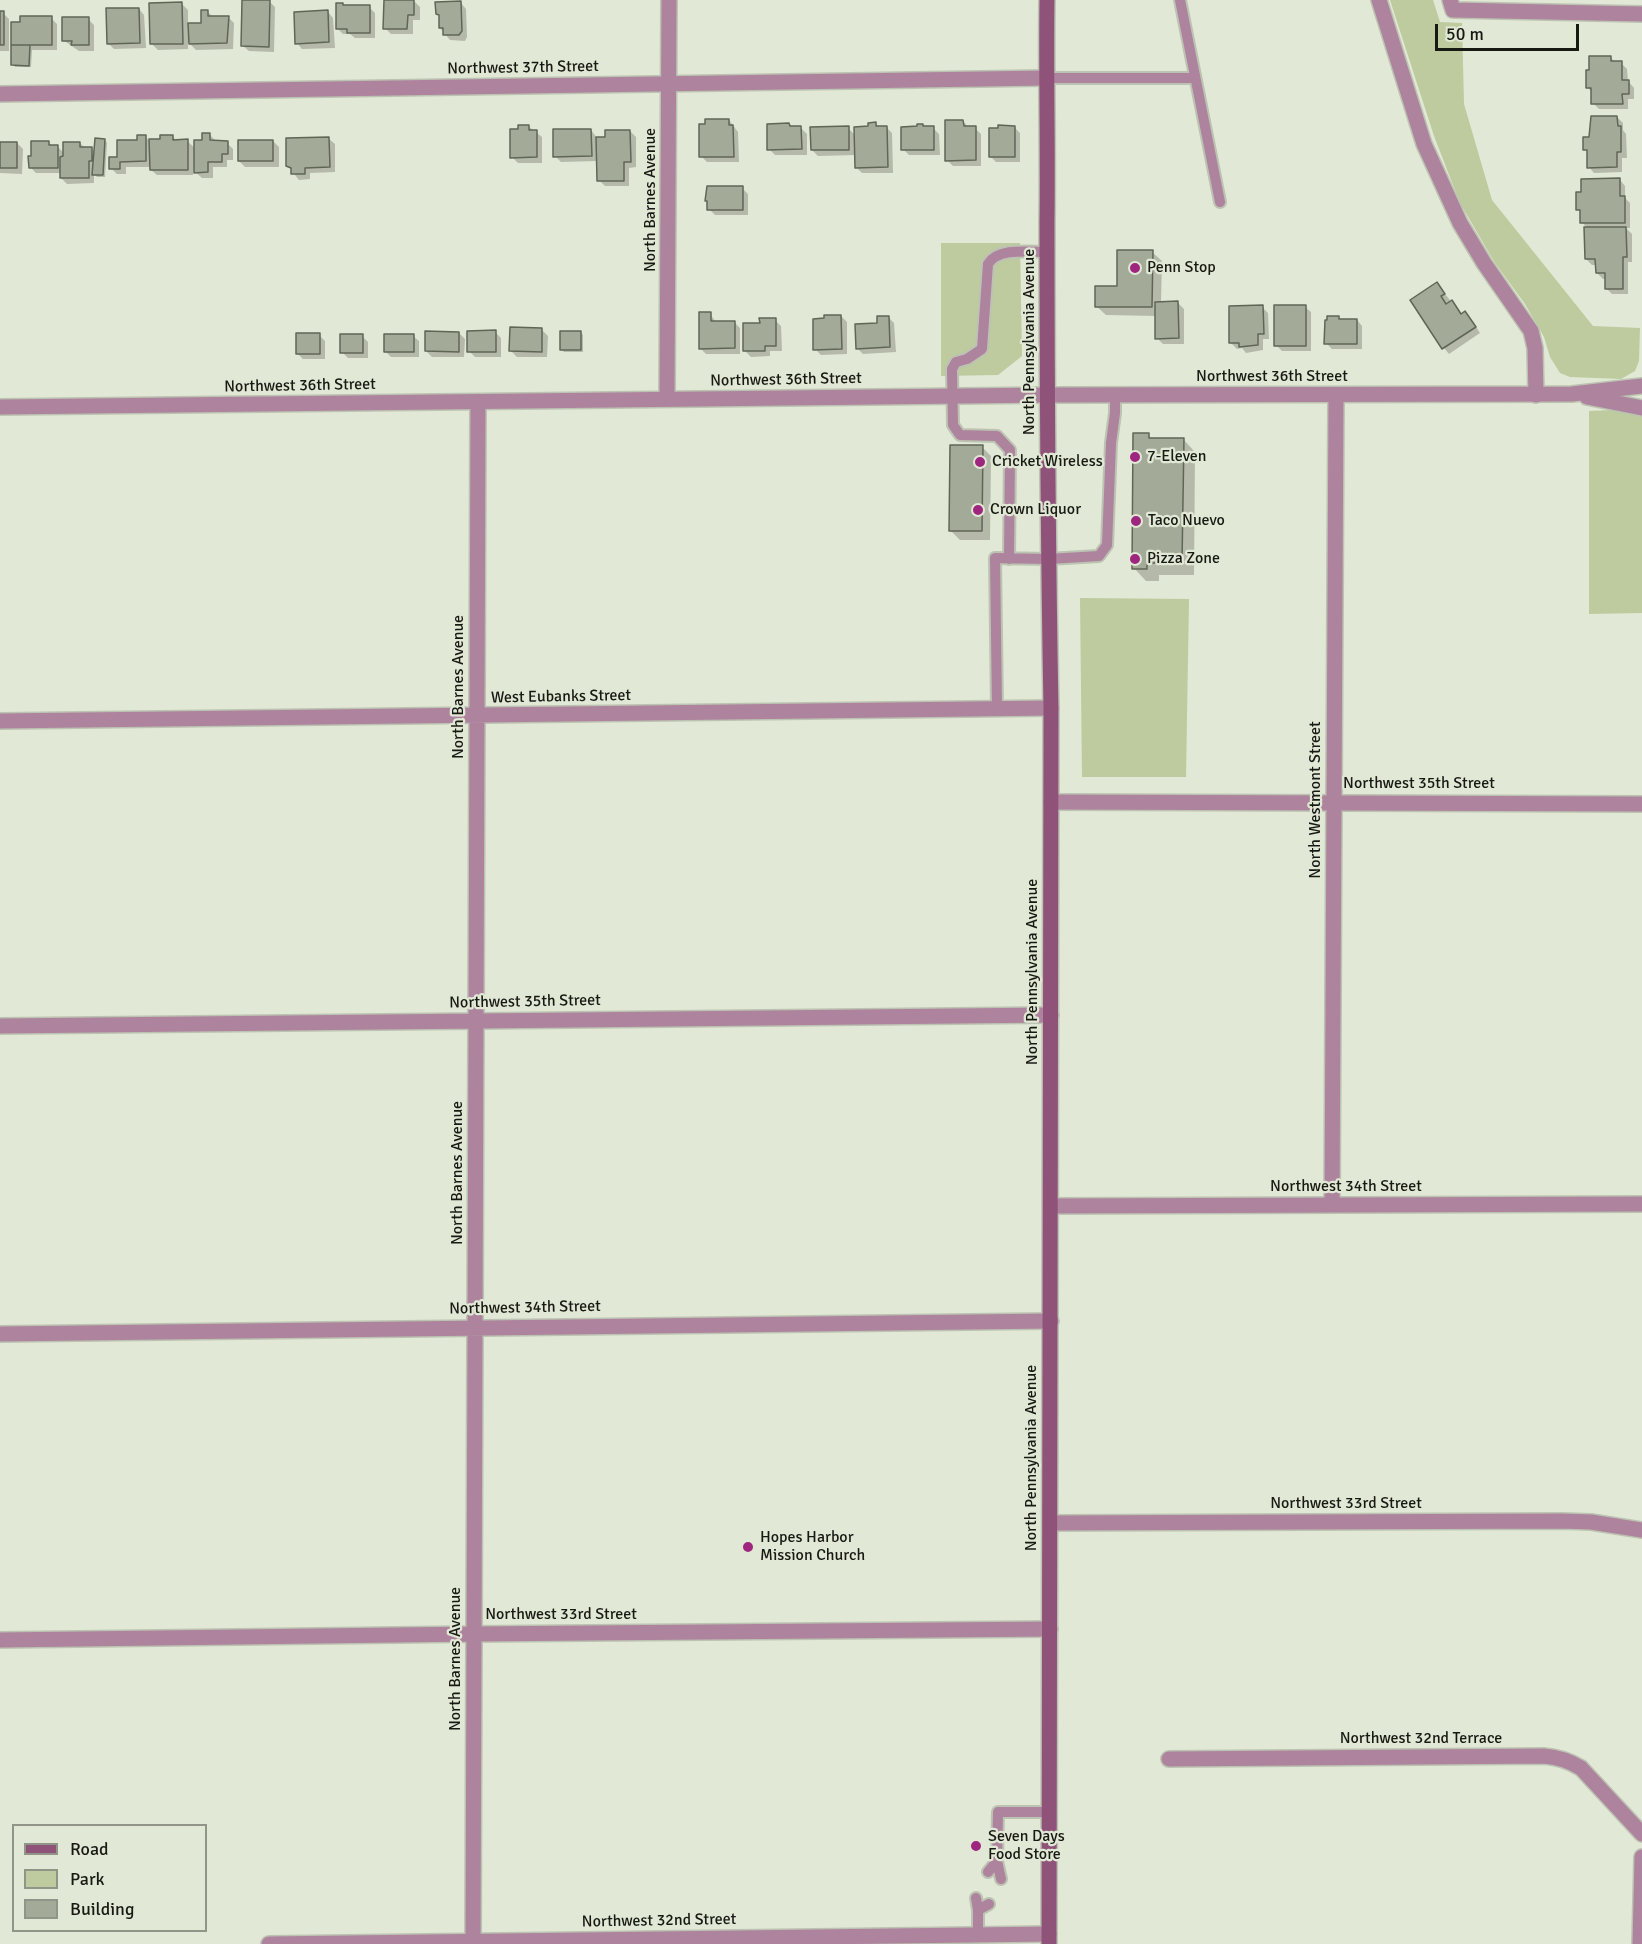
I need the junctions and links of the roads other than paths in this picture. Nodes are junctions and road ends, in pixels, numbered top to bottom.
1 (669, 0) edge
2 (1047, 0) edge
3 (1180, 0) edge
4 (1379, 0) edge
5 (1450, 0) edge
6 (1642, 14) edge
7 (1046, 78) junction
8 (1194, 78) junction
9 (670, 84) junction
10 (0, 94) edge
11 (1220, 202) dead end
12 (1047, 252) junction
13 (1642, 386) edge
14 (1572, 394) junction
15 (1048, 395) junction
16 (1336, 395) junction
17 (1536, 395) junction
18 (952, 396) junction
19 (1115, 396) junction
20 (667, 399) junction
21 (478, 402) junction
22 (0, 407) edge
23 (1642, 408) edge
24 (1009, 559) junction
25 (1048, 559) junction
26 (1051, 708) junction
27 (997, 709) junction
28 (477, 717) junction
29 (0, 721) edge
30 (1051, 802) junction
31 (1334, 802) junction
32 (1642, 804) edge
33 (1051, 1015) junction
34 (476, 1020) junction
35 (0, 1026) edge
36 (1642, 1204) edge
37 (1332, 1205) junction
38 (1051, 1206) junction
39 (1051, 1321) junction
40 (476, 1326) junction
41 (0, 1334) edge
42 (1050, 1523) junction
43 (1642, 1530) edge
44 (1050, 1629) junction
45 (474, 1634) junction
46 (0, 1640) edge
47 (1169, 1758) dead end
48 (1050, 1812) junction
49 (1642, 1834) edge
50 (1642, 1857) edge
51 (997, 1861) junction
52 (988, 1872) dead end
53 (1001, 1879) dead end
54 (976, 1898) dead end
55 (989, 1904) dead end
56 (978, 1910) junction
57 (978, 1935) junction
58 (1049, 1939) edge
59 (1641, 1942) edge
60 (473, 1943) edge
61 (269, 1944) edge

1 - 9 street, North Barnes Avenue
2 - 7 main road, North Pennsylvania Avenue
3 - 8 lane
4 - 17 street
5 - 6 street
7 - 8 lane
7 - 9 street, Northwest 37th Street
7 - 12 main road, North Pennsylvania Avenue
8 - 11 lane
9 - 10 street, Northwest 37th Street
9 - 20 street, North Barnes Avenue
12 - 15 main road, North Pennsylvania Avenue
12 - 18 lane
13 - 14 street, Northwest 36th Street
14 - 17 street, Northwest 36th Street
14 - 23 street, Northwest 36th Street
15 - 18 street, Northwest 36th Street
15 - 19 street, Northwest 36th Street
15 - 25 main road, North Pennsylvania Avenue
16 - 17 street, Northwest 36th Street
16 - 19 street, Northwest 36th Street
16 - 31 street, North Westmont Street
18 - 20 street, Northwest 36th Street
18 - 24 lane
19 - 25 lane
20 - 21 street, Northwest 36th Street
21 - 22 street, Northwest 36th Street
21 - 28 street, North Barnes Avenue
24 - 25 lane
24 - 27 lane
25 - 26 main road, North Pennsylvania Avenue
26 - 27 street, West Eubanks Street
26 - 30 main road, North Pennsylvania Avenue
27 - 28 street, West Eubanks Street
28 - 29 street, West Eubanks Street
28 - 34 street, North Barnes Avenue
30 - 31 street, Northwest 35th Street
30 - 33 main road, North Pennsylvania Avenue
31 - 32 street, Northwest 35th Street
31 - 37 street, North Westmont Street
33 - 34 street, Northwest 35th Street
33 - 38 main road, North Pennsylvania Avenue
34 - 35 street, Northwest 35th Street
34 - 40 street, North Barnes Avenue
36 - 37 street, Northwest 34th Street
37 - 38 street, Northwest 34th Street
38 - 39 main road, North Pennsylvania Avenue
39 - 40 street, Northwest 34th Street
39 - 42 main road, North Pennsylvania Avenue
40 - 41 street, Northwest 34th Street
40 - 45 street, North Barnes Avenue
42 - 43 street, Northwest 33rd Street
42 - 44 main road, North Pennsylvania Avenue
44 - 45 street, Northwest 33rd Street
44 - 48 main road, North Pennsylvania Avenue
45 - 46 street, Northwest 33rd Street
45 - 60 street, North Barnes Avenue
47 - 49 street, Northwest 32nd Terrace
48 - 51 lane
48 - 58 main road, North Pennsylvania Avenue
50 - 59 street
51 - 52 lane
51 - 53 lane
54 - 56 lane
55 - 56 lane
56 - 57 lane
57 - 58 street, Northwest 32nd Street
57 - 60 street, Northwest 32nd Street
60 - 61 street, Northwest 32nd Street

